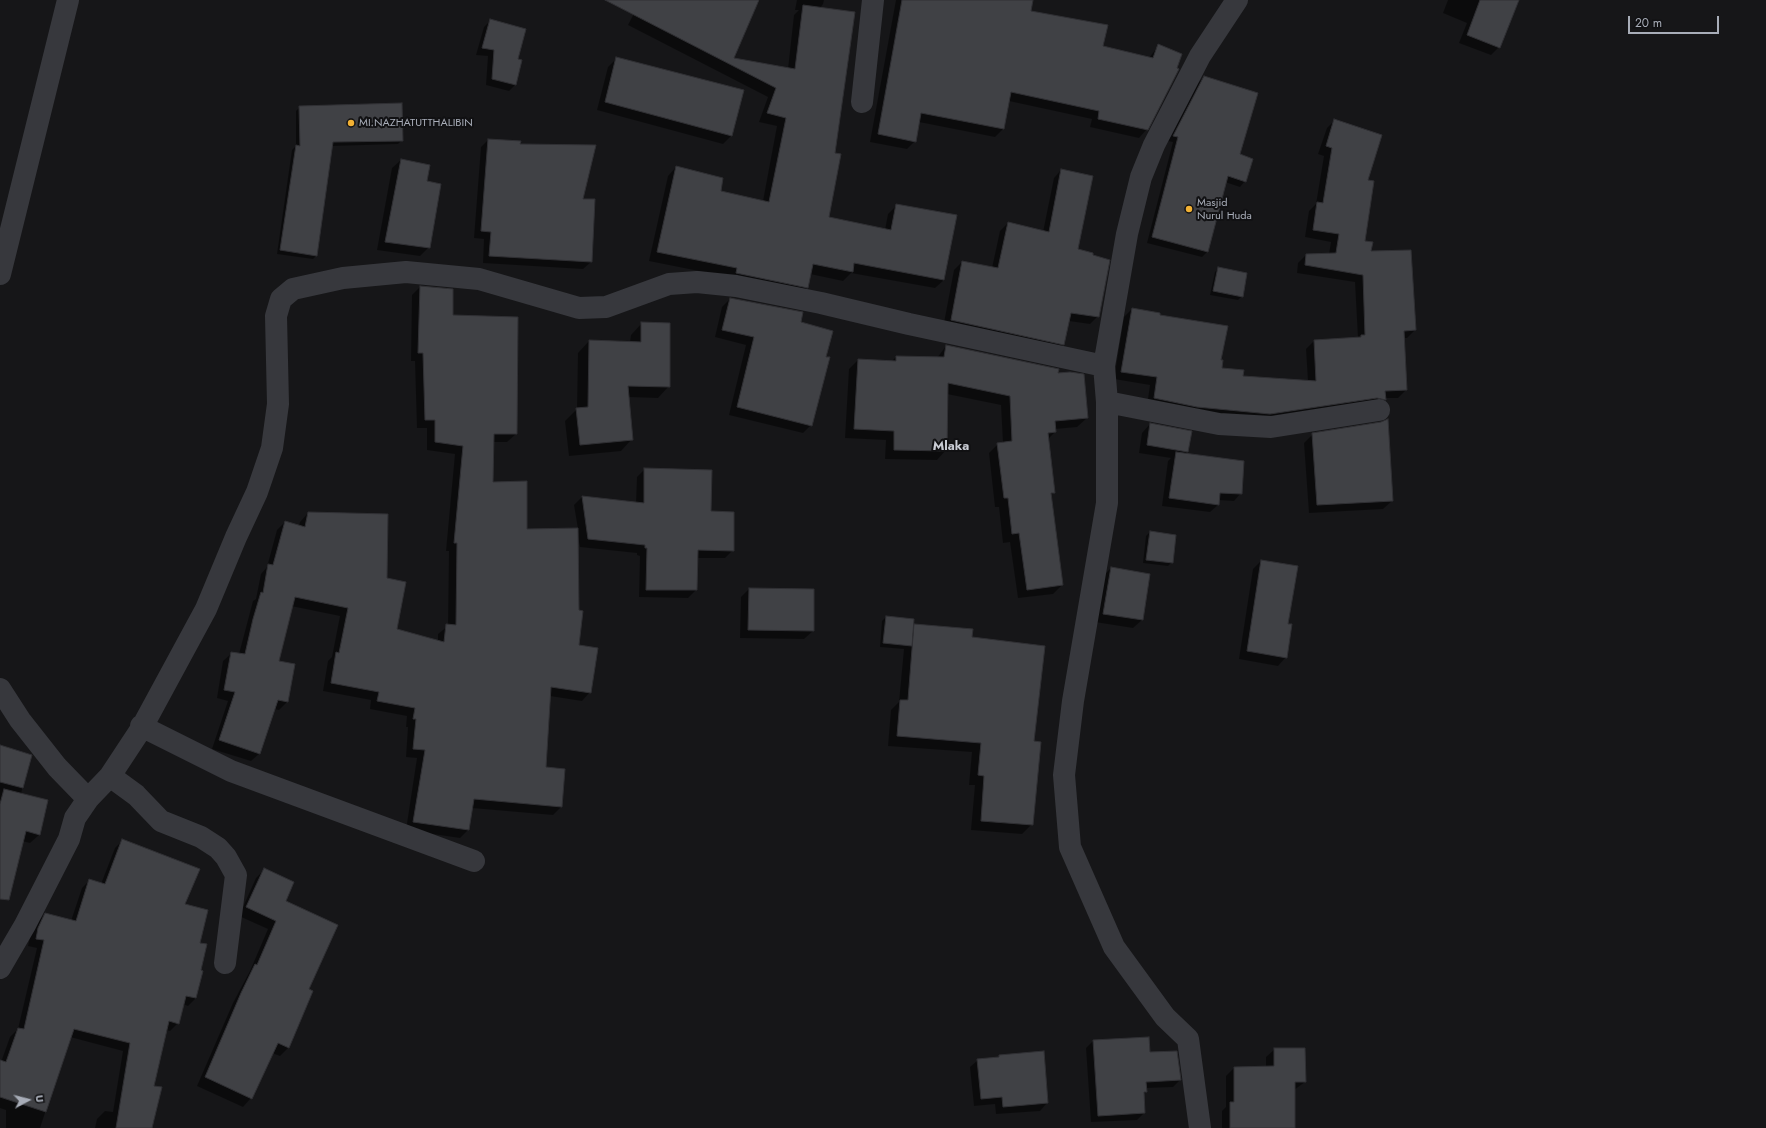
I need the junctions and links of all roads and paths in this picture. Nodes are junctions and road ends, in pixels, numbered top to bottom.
1 (68, 0) edge
2 (873, 0) edge
3 (1237, 0) edge
4 (862, 102) dead end
5 (0, 274) edge
6 (1104, 366) junction
7 (1107, 402) junction
8 (1379, 410) dead end
9 (0, 689) edge
10 (141, 727) junction
11 (112, 773) junction
12 (88, 799) junction
13 (474, 861) dead end
14 (224, 963) dead end
15 (0, 968) edge
16 (1200, 1128) edge

1 - 5 street
2 - 4 street
3 - 6 street
6 - 7 street
6 - 10 street
7 - 8 street
7 - 16 street
9 - 12 street
10 - 11 street
10 - 13 street
11 - 12 street
11 - 14 street
12 - 15 street

